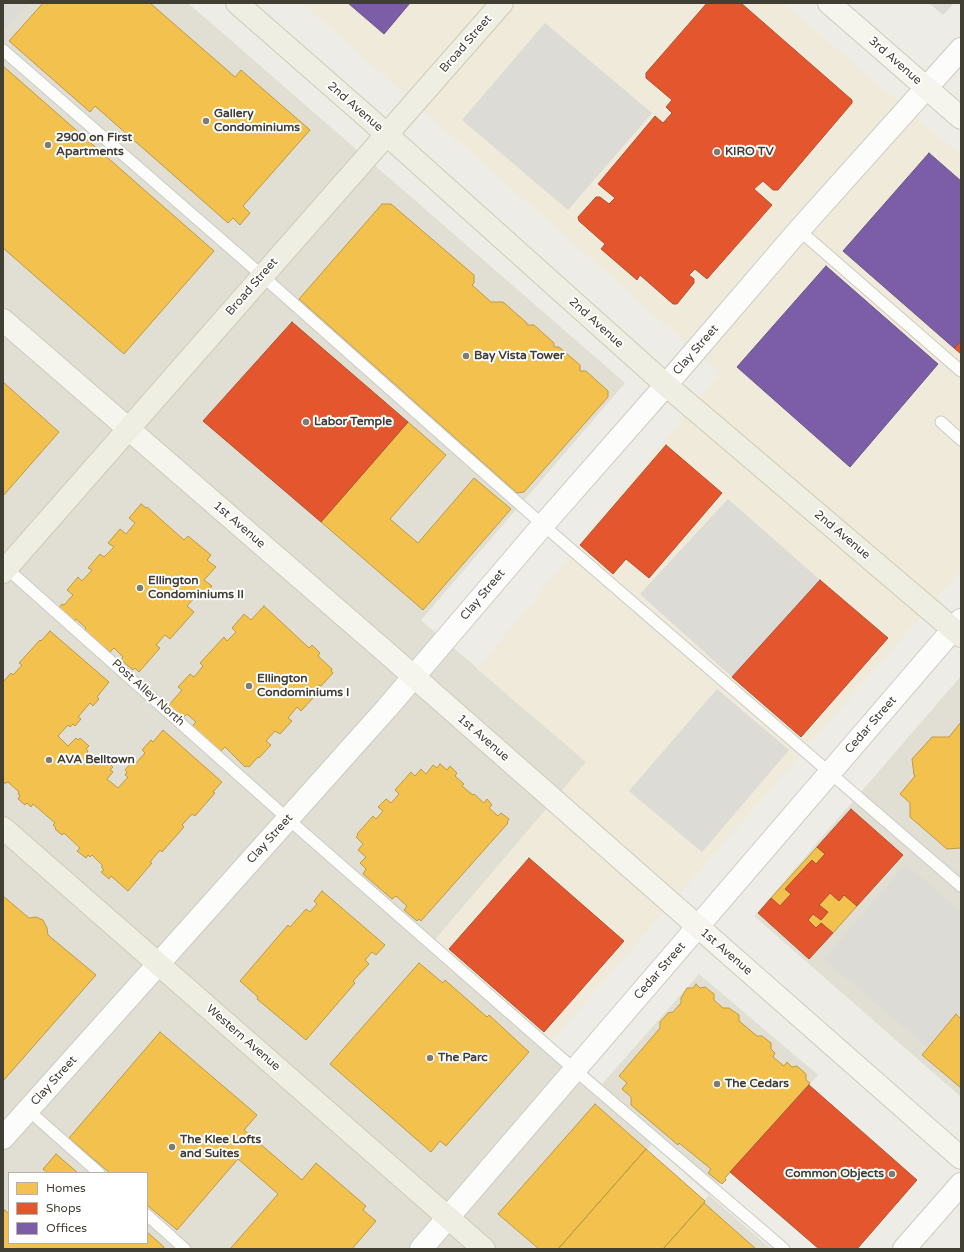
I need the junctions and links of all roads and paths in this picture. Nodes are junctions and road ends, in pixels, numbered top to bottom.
1 (237, 3) edge
2 (502, 3) edge
3 (829, 3) edge
4 (961, 49) edge
5 (3, 50) edge
6 (926, 88) junction
7 (961, 118) edge
8 (387, 134) junction
9 (799, 230) junction
10 (262, 276) junction
11 (3, 320) edge
12 (961, 371) edge
13 (666, 385) junction
14 (941, 422) dead end
15 (128, 429) junction
16 (961, 440) edge
17 (543, 525) junction
18 (4, 568) edge
19 (958, 629) edge
20 (414, 677) junction
21 (829, 774) junction
22 (288, 819) junction
23 (3, 828) edge
24 (961, 886) edge
25 (698, 927) junction
26 (158, 964) junction
27 (576, 1070) junction
28 (28, 1110) junction
29 (3, 1138) edge
30 (961, 1158) edge
31 (98, 1172) edge
32 (961, 1184) edge
33 (148, 1216) edge
34 (448, 1218) junction
35 (185, 1249) edge
36 (421, 1249) edge
37 (484, 1249) edge
38 (784, 1249) edge
39 (904, 1249) edge

1 - 8 main road, 2nd Avenue
2 - 8 main road, Broad Street
3 - 6 main road, 3rd Avenue
4 - 6 street, Clay Street
5 - 10 lane
6 - 7 main road, 3rd Avenue
6 - 9 street, Clay Street
8 - 10 main road, Broad Street
8 - 13 main road, 2nd Avenue
9 - 12 lane
9 - 13 street, Clay Street
10 - 15 main road, Broad Street
10 - 17 lane
11 - 15 main road, 1st Avenue
13 - 17 street, Clay Street
13 - 19 main road, 2nd Avenue
14 - 16 lane
15 - 18 main road, Broad Street
15 - 20 main road, 1st Avenue
17 - 20 street, Clay Street
17 - 21 lane
18 - 22 lane, Post Alley North
19 - 21 street, Cedar Street
20 - 22 street, Clay Street
20 - 25 main road, 1st Avenue
21 - 24 lane
21 - 25 street, Cedar Street
22 - 26 street, Clay Street
22 - 27 lane, Post Alley North
23 - 26 main road, Western Avenue
25 - 27 street, Cedar Street
25 - 30 main road, 1st Avenue
26 - 28 street, Clay Street
26 - 34 main road, Western Avenue
27 - 34 street, Cedar Street
27 - 38 lane, Post Alley North
28 - 29 street, Clay Street
28 - 31 lane
32 - 39 street
33 - 35 lane
34 - 36 street, Cedar Street
34 - 37 main road, Western Avenue

